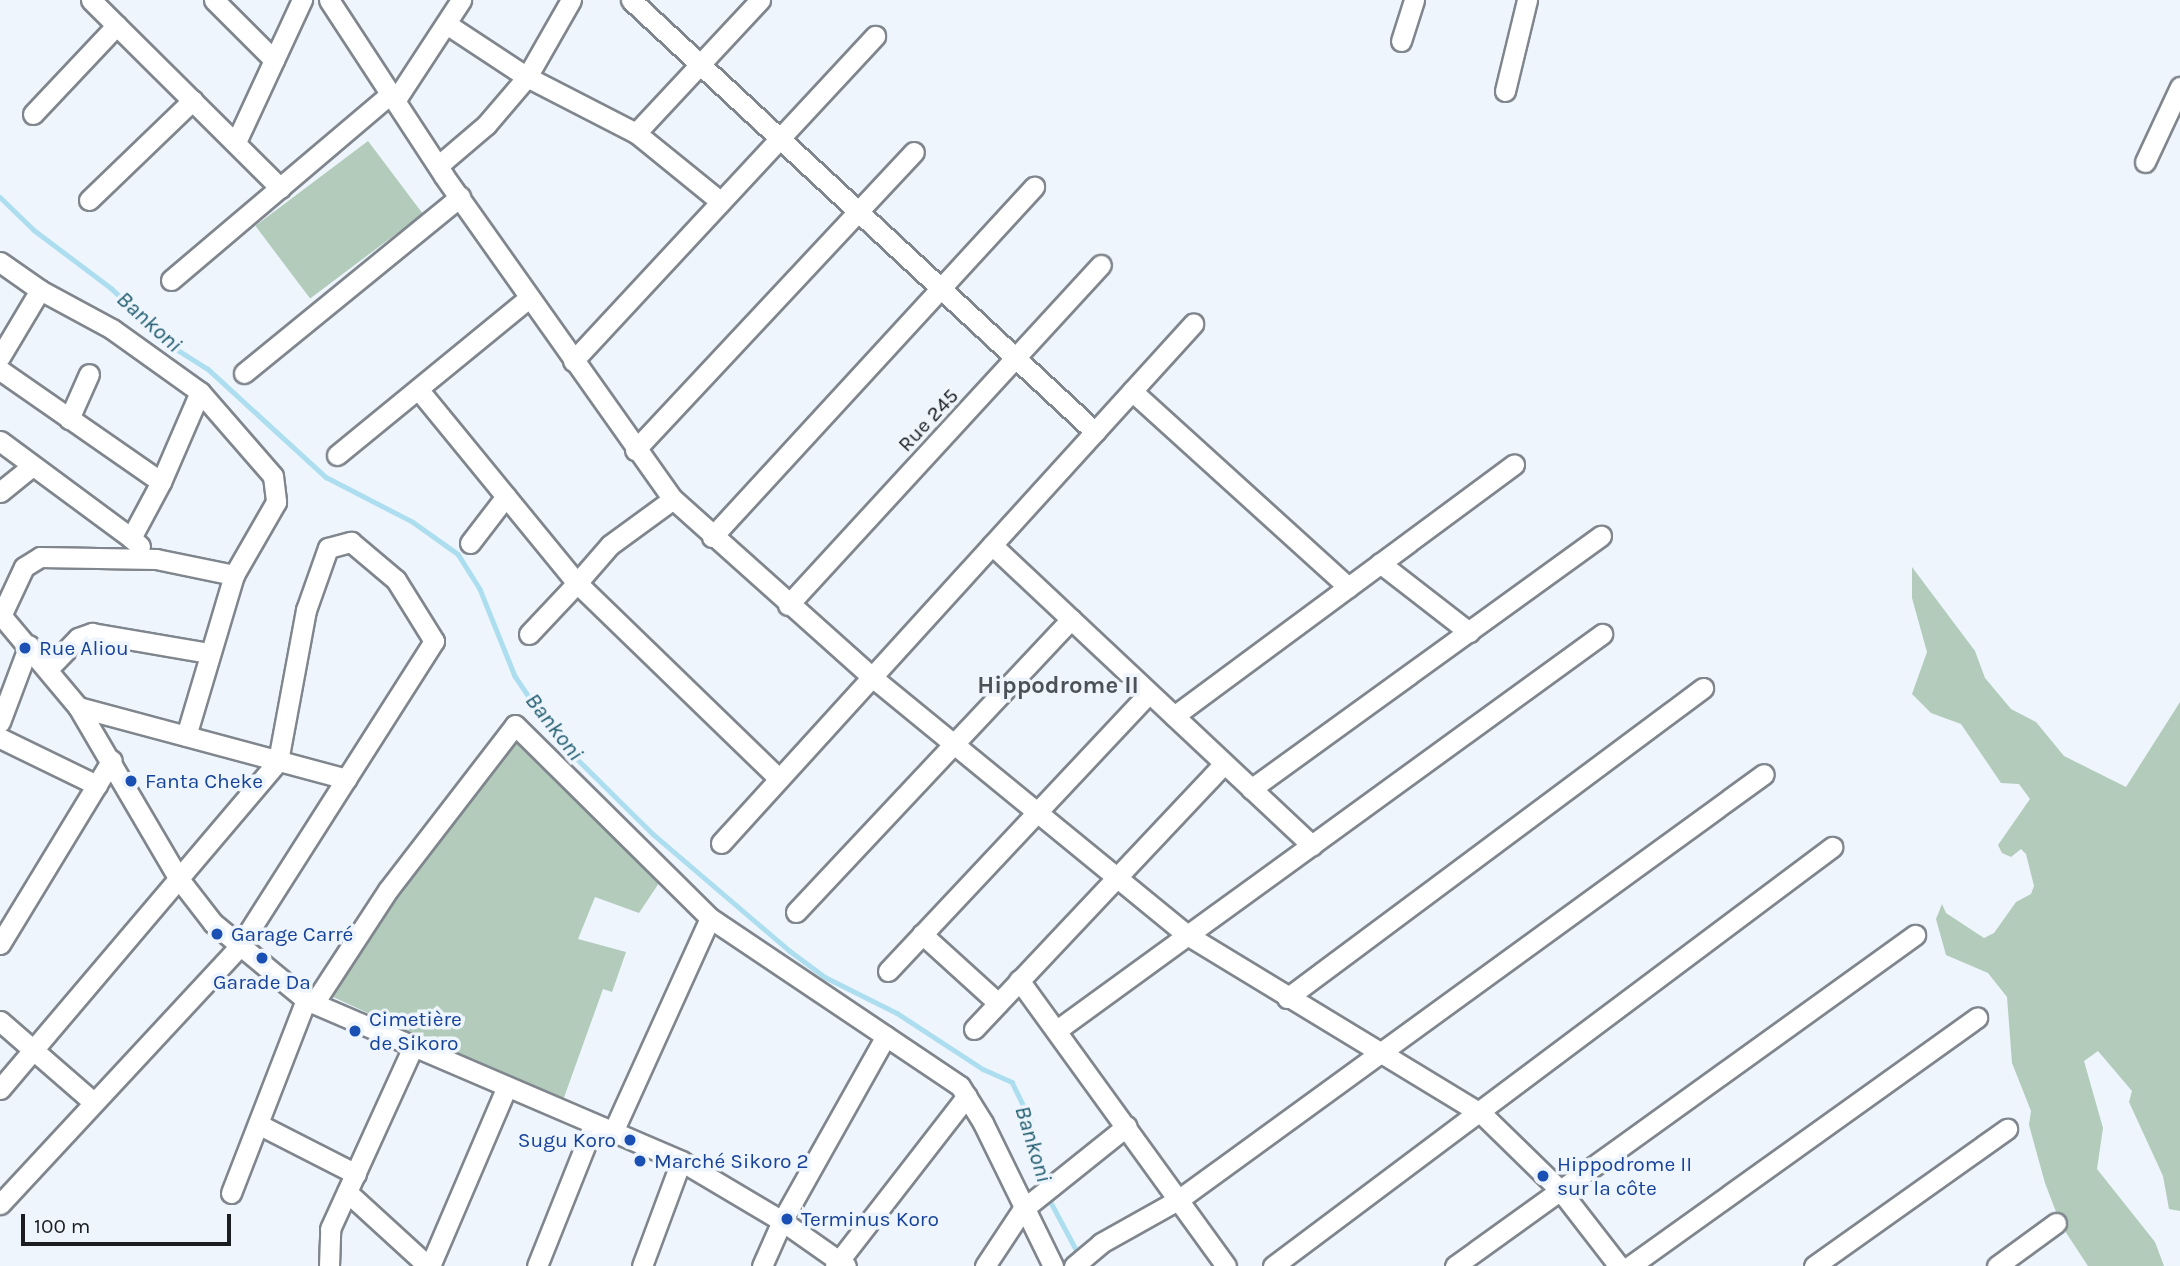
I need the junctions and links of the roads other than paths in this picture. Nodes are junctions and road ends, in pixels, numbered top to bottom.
1 (91, 0) edge
2 (214, 0) edge
3 (302, 0) edge
4 (461, 0) edge
5 (571, 0) edge
6 (631, 0) edge
7 (760, 0) edge
8 (1414, 0) edge
9 (1527, 0) edge
10 (336, 4) edge
11 (117, 25) junction
12 (447, 25) junction
13 (876, 36) dead end
14 (1401, 41) dead end
15 (274, 60) junction
16 (700, 64) junction
17 (527, 76) junction
18 (2180, 87) edge
19 (1505, 91) dead end
20 (393, 98) junction
21 (193, 100) junction
22 (33, 114) dead end
23 (636, 133) junction
24 (780, 138) junction
25 (236, 142) junction
26 (914, 152) dead end
27 (2145, 162) dead end
28 (439, 165) junction
29 (1034, 187) dead end
30 (280, 188) junction
31 (460, 197) junction
32 (89, 200) dead end
33 (721, 202) junction
34 (857, 211) junction
35 (0, 262) edge
36 (1101, 265) dead end
37 (171, 280) dead end
38 (941, 289) junction
39 (40, 290) junction
40 (529, 298) junction
41 (1193, 324) dead end
42 (0, 357) edge
43 (1015, 358) junction
44 (573, 361) junction
45 (0, 370) edge
46 (244, 373) dead end
47 (89, 374) dead end
48 (418, 388) junction
49 (1132, 391) junction
50 (200, 392) junction
51 (69, 419) junction
52 (1095, 432) junction
53 (0, 441) edge
54 (635, 450) junction
55 (337, 455) dead end
56 (1514, 464) dead end
57 (30, 468) junction
58 (162, 482) junction
59 (0, 492) edge
60 (506, 496) junction
61 (673, 499) junction
62 (1601, 536) dead end
63 (712, 537) junction
64 (131, 538) junction
65 (470, 543) dead end
66 (992, 545) junction
67 (156, 559) junction
68 (1380, 563) junction
69 (234, 575) junction
70 (577, 583) junction
71 (1348, 587) junction
72 (788, 605) junction
73 (1, 615) edge
74 (1071, 619) junction
75 (1469, 632) junction
76 (1602, 634) dead end
77 (529, 635) dead end
78 (29, 645) junction
79 (209, 653) junction
80 (48, 669) junction
81 (872, 677) junction
82 (1703, 688) dead end
83 (1149, 693) junction
84 (78, 707) junction
85 (1174, 716) junction
86 (0, 722) edge
87 (186, 736) junction
88 (0, 738) edge
89 (953, 745) junction
90 (112, 760) junction
91 (278, 761) junction
92 (1224, 764) junction
93 (1764, 774) dead end
94 (347, 779) junction
95 (779, 779) junction
96 (97, 785) junction
97 (1251, 789) junction
98 (1036, 813) junction
99 (721, 843) dead end
100 (1312, 846) junction
101 (1832, 847) dead end
102 (1115, 877) junction
103 (179, 879) junction
104 (796, 912) dead end
105 (710, 918) junction
106 (922, 934) junction
107 (1915, 935) dead end
108 (1189, 936) junction
109 (0, 944) edge
110 (239, 947) junction
111 (888, 971) dead end
112 (1019, 980) junction
113 (1287, 998) junction
114 (310, 1001) junction
115 (998, 1003) junction
116 (1977, 1018) dead end
117 (0, 1021) edge
118 (974, 1029) dead end
119 (1057, 1030) junction
120 (886, 1036) junction
121 (413, 1047) junction
122 (34, 1049) junction
123 (1380, 1053) junction
124 (0, 1089) edge
125 (506, 1089) junction
126 (967, 1096) junction
127 (92, 1101) junction
128 (1482, 1114) junction
129 (258, 1124) junction
130 (593, 1126) junction
131 (1127, 1126) junction
132 (2007, 1129) dead end
133 (612, 1134) junction
134 (681, 1161) junction
135 (356, 1174) junction
136 (1560, 1190) junction
137 (347, 1192) junction
138 (231, 1193) dead end
139 (1178, 1200) junction
140 (0, 1204) edge
141 (1022, 1210) junction
142 (782, 1221) junction
143 (2056, 1223) dead end
144 (840, 1264) edge
145 (329, 1266) edge
146 (429, 1266) edge
147 (537, 1266) edge
148 (642, 1266) edge
149 (762, 1266) edge
150 (985, 1266) edge
151 (1054, 1266) edge
152 (1074, 1266) edge
153 (1226, 1266) edge
154 (1273, 1266) edge
155 (1455, 1266) edge
156 (1619, 1266) edge
157 (1630, 1266) edge
158 (1814, 1266) edge
159 (1997, 1266) edge

1 - 11 street
2 - 15 street
3 - 15 street
4 - 12 street
5 - 17 street
6 - 16 street
7 - 16 street
8 - 14 street
9 - 19 street
10 - 20 street
11 - 21 street
11 - 22 street
12 - 17 street
12 - 20 street
13 - 24 street
15 - 25 street
16 - 23 street
16 - 24 street
17 - 23 street
17 - 28 street
18 - 27 street
20 - 28 street
20 - 30 street
21 - 25 street
21 - 32 street
23 - 33 street
24 - 33 street
24 - 34 street
25 - 30 street
26 - 34 street
28 - 31 street
29 - 38 street
30 - 37 street
31 - 40 street
31 - 46 street
33 - 44 street
34 - 38 street
34 - 54 street
35 - 39 street
36 - 43 street, Rue 245
38 - 43 street
38 - 63 street
39 - 42 street
39 - 50 street
40 - 44 street
40 - 48 street
41 - 49 street
43 - 52 street
43 - 72 street, Rue 245
44 - 54 street
45 - 51 street
47 - 51 street
48 - 55 street
48 - 60 street
49 - 52 street
49 - 71 street
50 - 58 street
50 - 69 street
51 - 58 street
52 - 66 street
53 - 57 street
54 - 61 street
56 - 68 street
57 - 59 street
57 - 64 street
58 - 64 street
60 - 65 street
60 - 70 street
61 - 63 street
61 - 70 street
62 - 75 street
63 - 72 street
64 - 67 street
66 - 74 street
66 - 81 street
67 - 69 street
67 - 73 street
68 - 71 street
68 - 75 street
69 - 79 street
70 - 77 street
70 - 95 street
71 - 85 street
72 - 81 street
73 - 78 street
74 - 83 street
74 - 89 street
75 - 97 street
76 - 100 street
78 - 80 street
78 - 86 street
79 - 80 street
79 - 87 street
80 - 84 street
81 - 89 street
81 - 95 street
82 - 113 street
83 - 85 street
83 - 98 street
84 - 87 street
84 - 90 street
85 - 92 street
87 - 91 street
88 - 96 street
89 - 98 street
89 - 104 street
90 - 96 street
90 - 103 street
91 - 94 street
91 - 94 street
91 - 103 street
92 - 97 street
92 - 102 street
93 - 123 street
94 - 110 street
95 - 99 street
96 - 109 street
97 - 100 street
98 - 102 street
98 - 106 street
100 - 108 street
101 - 128 street
102 - 108 street
102 - 112 street
103 - 110 street
103 - 122 street
105 - 114 street
105 - 120 street
105 - 133 street
106 - 111 street
106 - 115 street
107 - 136 street
108 - 113 street
108 - 119 street
110 - 114 street
110 - 127 street
112 - 115 street
112 - 119 street
113 - 123 street
114 - 121 street
114 - 129 street
115 - 118 street
116 - 157 street
117 - 122 street
119 - 131 street
120 - 126 street
120 - 142 street
121 - 125 street
121 - 135 street
122 - 124 street
122 - 127 street
123 - 128 street
123 - 139 street
125 - 130 street
125 - 146 street
126 - 141 street
126 - 144 street
127 - 140 street
128 - 136 street
128 - 154 street
129 - 135 street
129 - 138 street
130 - 133 street
130 - 147 street
131 - 139 street
131 - 141 street
132 - 158 street
133 - 134 street
134 - 142 street
134 - 148 street
135 - 137 street
136 - 155 street
136 - 156 street
137 - 145 street
137 - 146 street
139 - 152 street
139 - 153 street
141 - 150 street
141 - 151 street
142 - 144 street
142 - 149 street
143 - 159 street

